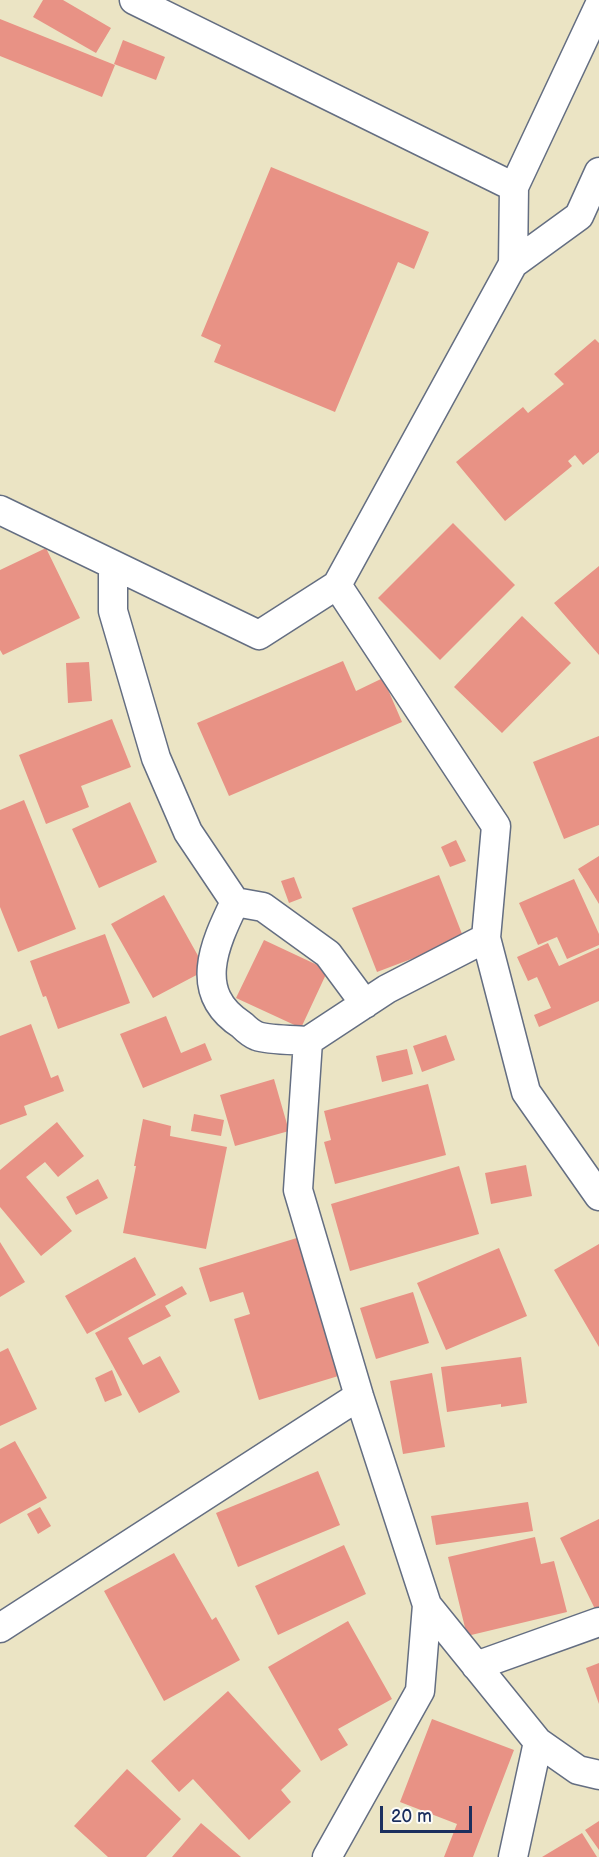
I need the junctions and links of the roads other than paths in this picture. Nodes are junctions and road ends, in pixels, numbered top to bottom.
1 (134, 0) edge
2 (599, 6) edge
3 (599, 172) edge
4 (514, 187) junction
5 (589, 220) edge
6 (513, 264) junction
7 (0, 510) edge
8 (113, 565) junction
9 (337, 585) junction
10 (235, 902) junction
11 (486, 938) junction
12 (365, 1004) junction
13 (308, 1041) junction
14 (599, 1196) edge
15 (360, 1396) junction
16 (427, 1605) junction
17 (599, 1622) edge
18 (0, 1628) edge
19 (476, 1666) junction
20 (538, 1742) junction
21 (599, 1775) edge
22 (327, 1857) edge
23 (513, 1857) edge

1 - 4 street
2 - 4 street
3 - 5 street
4 - 6 street
5 - 6 street
6 - 9 street
7 - 8 street
8 - 9 street
8 - 10 street
9 - 11 street
10 - 12 street
10 - 13 street
11 - 12 street
11 - 14 street
12 - 13 street
13 - 15 street
15 - 16 street
15 - 18 street
16 - 19 street
16 - 22 street
17 - 19 street
19 - 20 street
20 - 21 street
20 - 23 street

